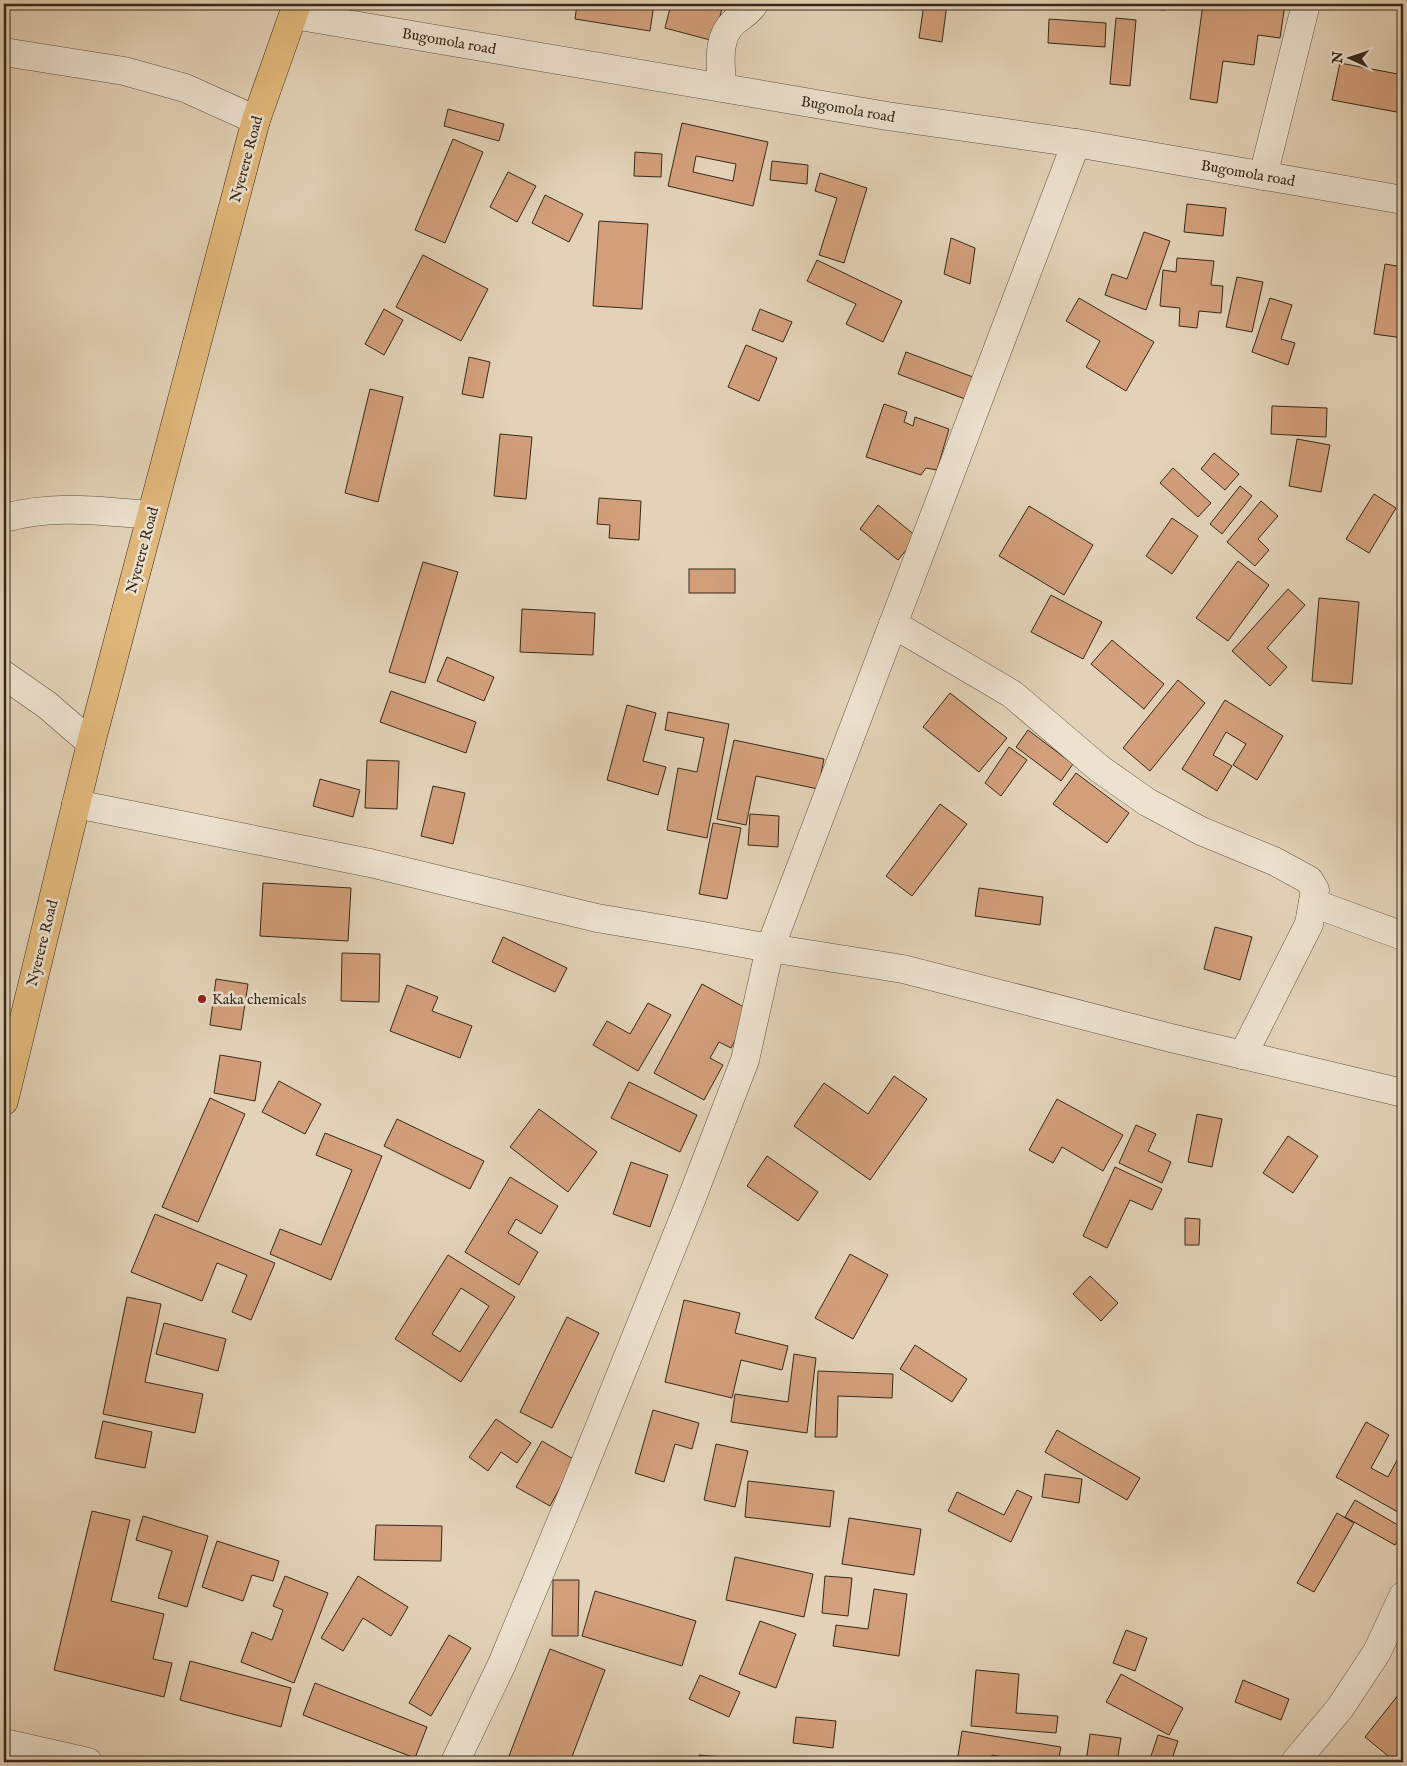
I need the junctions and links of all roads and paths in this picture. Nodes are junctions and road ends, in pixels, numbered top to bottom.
1 (754, 4) edge
2 (1306, 4) edge
3 (295, 9) edge
4 (4, 52) edge
5 (722, 87) junction
6 (256, 120) junction
7 (1076, 143) junction
8 (1263, 176) junction
9 (1403, 200) edge
10 (151, 515) junction
11 (4, 518) edge
12 (893, 624) junction
13 (4, 675) edge
14 (91, 743) junction
15 (76, 804) junction
16 (1313, 903) junction
17 (1403, 936) edge
18 (770, 948) junction
19 (1243, 1055) junction
20 (1403, 1093) edge
21 (4, 1101) edge
22 (1403, 1596) edge
23 (4, 1743) edge
24 (88, 1762) edge
25 (455, 1762) edge
26 (1296, 1762) edge

1 - 5 street
2 - 8 street
3 - 5 street, Bugomola road
3 - 6 highway, Nyerere Road
4 - 6 street
5 - 7 street, Bugomola road
6 - 10 highway, Nyerere Road
7 - 8 street, Bugomola road
7 - 12 street
8 - 9 street, Bugomola road
10 - 11 street
10 - 14 highway, Nyerere Road
12 - 16 street
12 - 18 street
13 - 14 street
14 - 15 highway, Nyerere Road
15 - 18 street
15 - 21 highway, Nyerere Road
16 - 17 street
16 - 19 street
18 - 19 street
18 - 25 street
19 - 20 street
22 - 26 street
23 - 24 street

